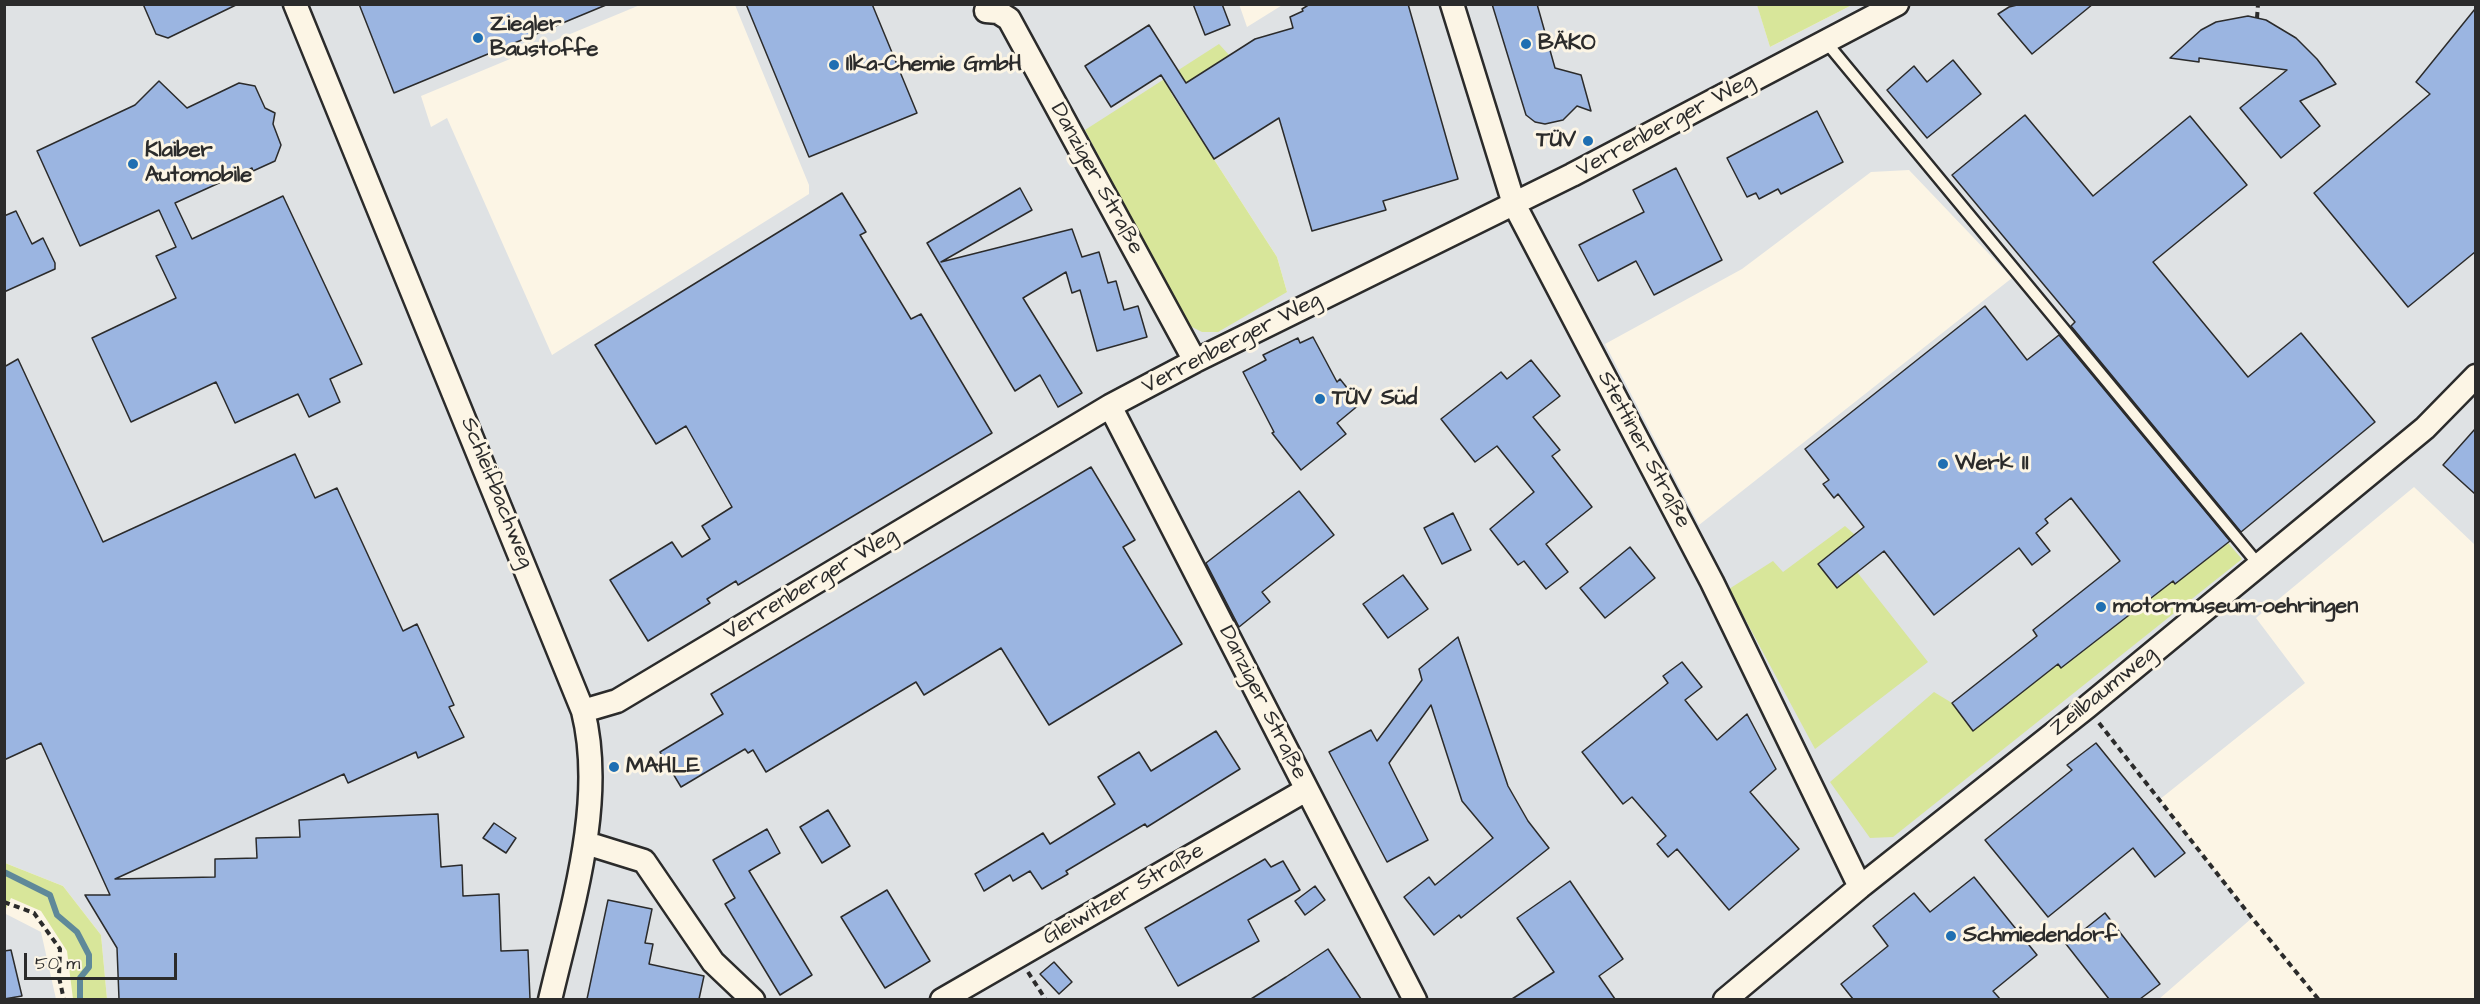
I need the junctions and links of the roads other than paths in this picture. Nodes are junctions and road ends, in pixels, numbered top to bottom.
1 (295, 4) edge
2 (1452, 4) edge
3 (1897, 4) edge
4 (986, 11) dead end
5 (1826, 42) junction
6 (1514, 204) junction
7 (1195, 361) junction
8 (2475, 376) edge
9 (1110, 406) junction
10 (2259, 565) junction
11 (583, 711) junction
12 (1306, 790) junction
13 (586, 843) junction
14 (1860, 887) junction
15 (550, 999) edge
16 (753, 999) edge
17 (942, 999) edge
18 (1415, 999) edge
19 (1725, 999) edge

1 - 11 street, Schleifbachweg
2 - 6 street, Stettiner Straße
3 - 5 street, Verrenberger Weg
4 - 7 street, Danziger Straße
5 - 6 street, Verrenberger Weg
5 - 10 lane
6 - 7 street, Verrenberger Weg
6 - 14 street, Stettiner Straße
7 - 9 street, Verrenberger Weg
8 - 10 street, Zeilbaumweg
9 - 11 street, Verrenberger Weg
9 - 12 street, Danziger Straße
10 - 14 street, Zeilbaumweg
11 - 13 street, Schleifbachweg
12 - 17 street, Gleiwitzer Straße
12 - 18 street, Danziger Straße
13 - 15 street, Schleifbachweg
13 - 16 street
14 - 19 street, Zeilbaumweg

